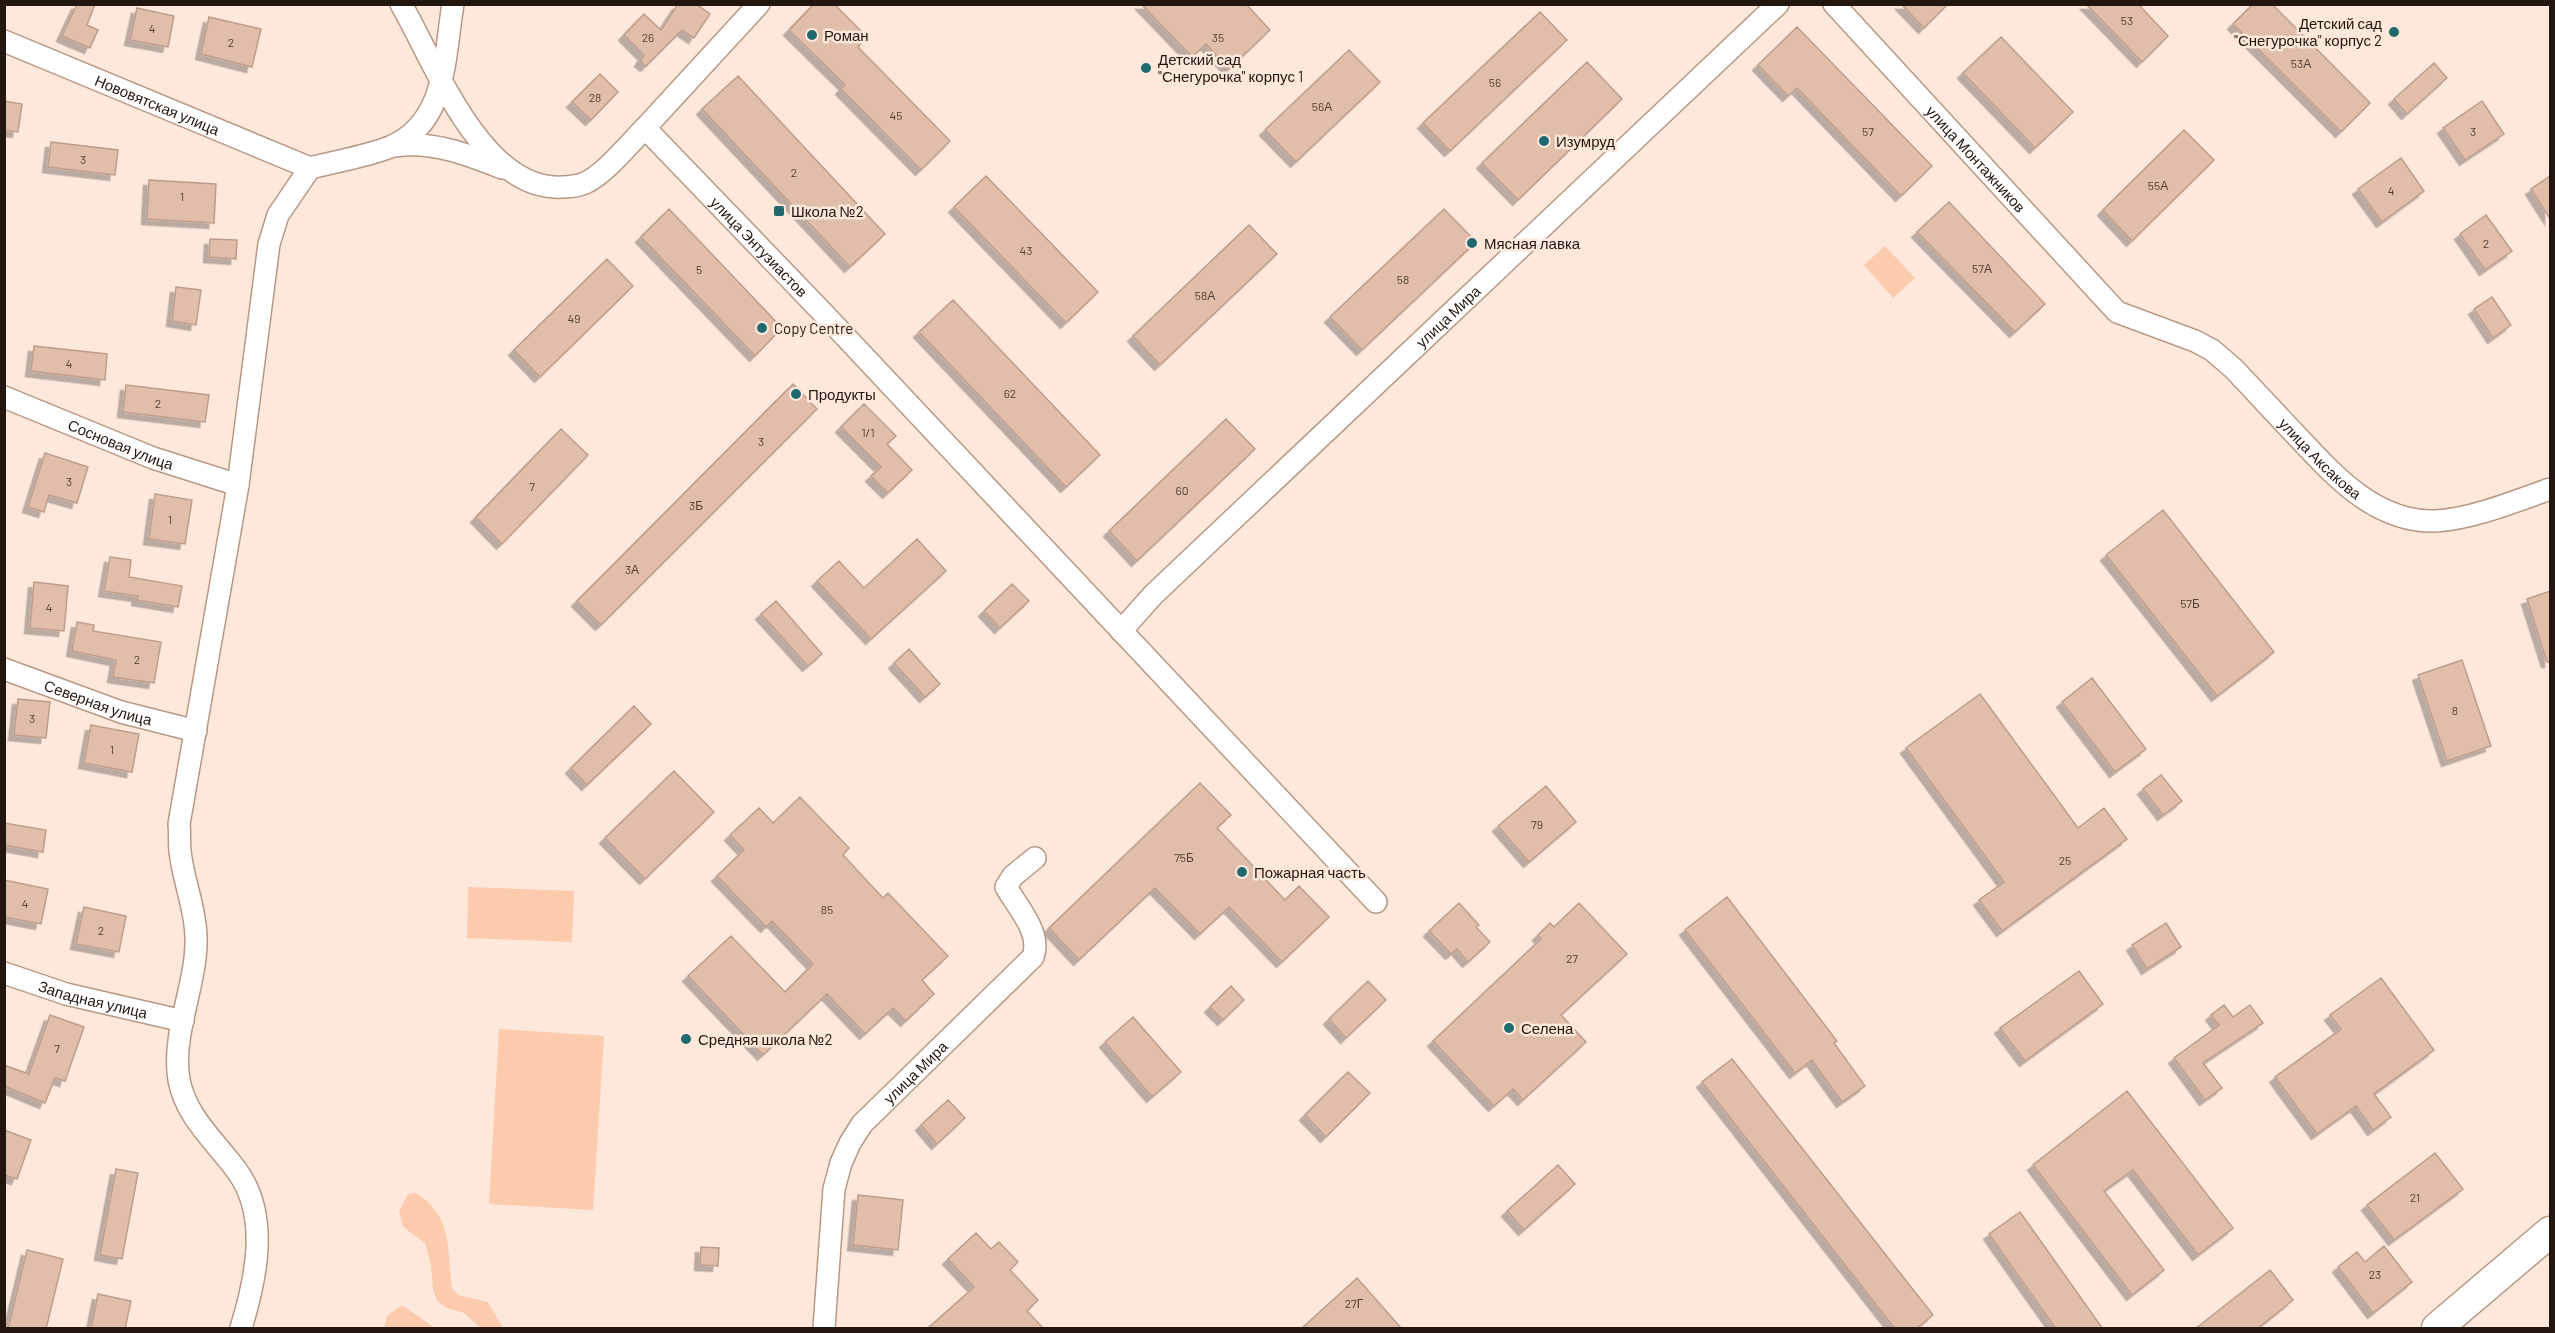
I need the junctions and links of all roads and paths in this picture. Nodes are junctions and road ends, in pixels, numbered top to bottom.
1 (401, 4) edge
2 (453, 4) edge
3 (759, 4) edge
4 (1778, 4) edge
5 (1834, 4) edge
6 (4, 41) edge
7 (441, 79) junction
8 (645, 128) junction
9 (390, 147) junction
10 (310, 168) junction
11 (514, 172) junction
12 (2117, 312) joint
13 (4, 397) edge
14 (238, 485) junction
15 (2550, 489) edge
16 (1121, 631) junction
17 (4, 669) edge
18 (196, 731) junction
19 (1035, 858) dead end
20 (1376, 902) dead end
21 (4, 973) edge
22 (183, 1021) junction
23 (2550, 1232) edge
24 (241, 1329) edge
25 (824, 1329) edge
26 (2437, 1329) edge

1 - 7 street
2 - 7 street
3 - 8 street
4 - 16 street, улица Мира
5 - 12 street, улица Монтажников
6 - 10 street, Нововятская улица
7 - 9 street
7 - 11 street
8 - 11 street
8 - 16 street, улица Энтузиастов
9 - 10 street
9 - 11 street
10 - 14 street
12 - 15 street, улица Аксакова
13 - 14 street, Сосновая улица
14 - 18 street
16 - 20 street, улица Энтузиастов
17 - 18 street, Северная улица
18 - 22 street
19 - 25 street, улица Мира
21 - 22 street, Западная улица
22 - 24 street
23 - 26 street

